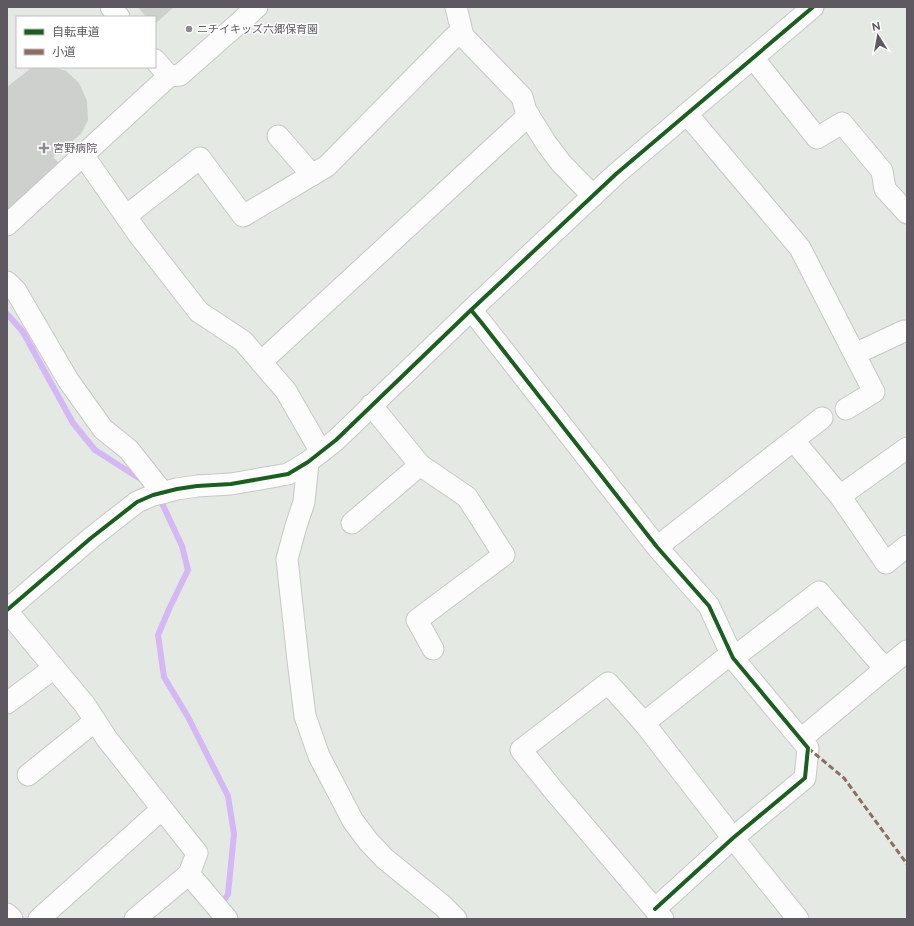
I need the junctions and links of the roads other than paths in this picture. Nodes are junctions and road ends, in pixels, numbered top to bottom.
1 (111, 7) edge
2 (257, 7) edge
3 (456, 7) edge
4 (813, 7) edge
5 (118, 16) edge
6 (463, 36) junction
7 (753, 58) junction
8 (156, 61) edge
9 (169, 76) junction
10 (687, 114) junction
11 (529, 115) junction
12 (278, 136) dead end
13 (83, 155) junction
14 (312, 175) junction
15 (593, 196) junction
16 (907, 213) edge
17 (126, 216) junction
18 (7, 225) edge
19 (7, 282) edge
20 (471, 310) junction
21 (904, 331) dead end
22 (855, 354) junction
23 (261, 362) junction
24 (371, 405) junction
25 (846, 409) dead end
26 (822, 418) dead end
27 (794, 441) junction
28 (907, 448) edge
29 (315, 457) junction
30 (420, 465) junction
31 (163, 492) junction
32 (840, 496) junction
33 (352, 523) dead end
34 (907, 546) edge
35 (657, 547) junction
36 (7, 611) edge
37 (433, 650) dead end
38 (907, 651) edge
39 (733, 658) junction
40 (54, 668) junction
41 (885, 669) junction
42 (7, 703) edge
43 (95, 721) junction
44 (644, 723) junction
45 (801, 739) junction
46 (28, 775) dead end
47 (162, 809) junction
48 (733, 838) junction
49 (189, 874) junction
50 (7, 914) edge
51 (659, 914) edge
52 (12, 919) edge
53 (39, 919) edge
54 (135, 919) edge
55 (227, 919) edge
56 (456, 919) edge
57 (798, 919) edge

1 - 5 street
2 - 9 street
3 - 6 street
4 - 7 street
6 - 11 street
6 - 14 street
7 - 10 street
7 - 16 street
8 - 9 street
9 - 13 street
10 - 15 street
10 - 22 street
11 - 15 street
11 - 23 street
12 - 14 street
13 - 17 street
13 - 18 street
14 - 17 street
15 - 20 street
17 - 23 street
19 - 31 street
20 - 24 street
20 - 35 street
21 - 22 street
22 - 25 street
23 - 29 street
24 - 29 street
24 - 30 street
26 - 27 street
27 - 32 street
27 - 35 street
28 - 32 street
29 - 31 street
29 - 56 street
30 - 33 street
30 - 37 street
31 - 36 street
32 - 34 street
35 - 39 street
36 - 40 street
38 - 41 street
39 - 41 street
39 - 44 street
39 - 45 street
40 - 42 street
40 - 43 street
41 - 45 street
43 - 46 street
43 - 47 street
44 - 48 street
44 - 51 street
45 - 48 street
47 - 49 street
47 - 53 street
48 - 51 street
48 - 57 street
49 - 54 street
49 - 55 street
50 - 52 street

